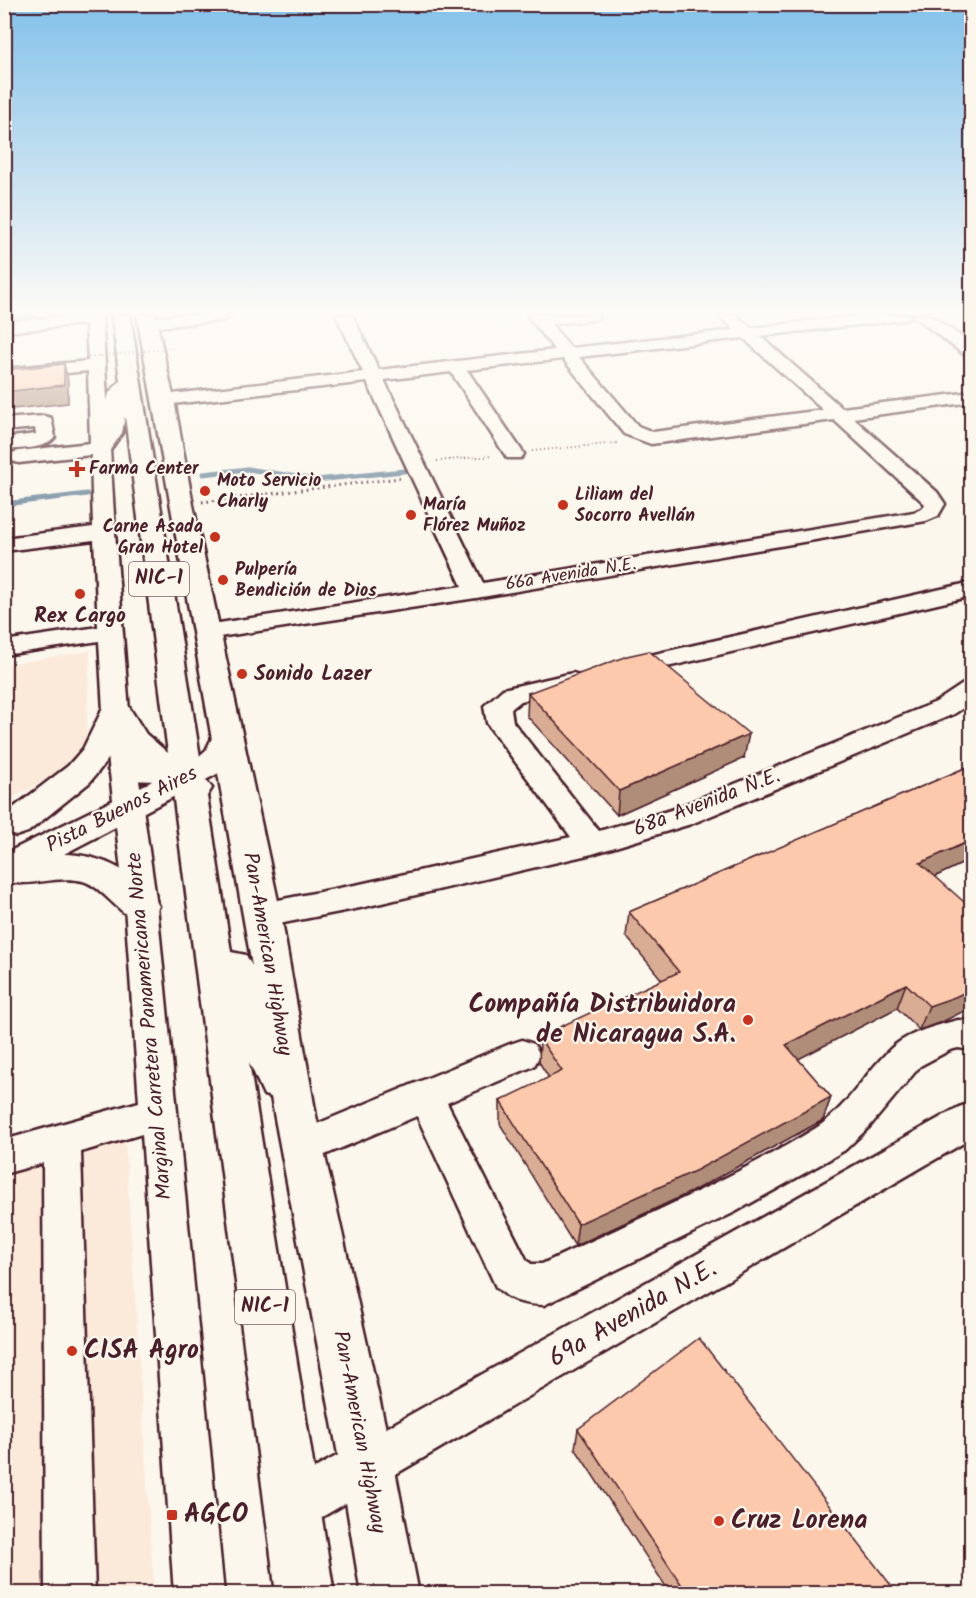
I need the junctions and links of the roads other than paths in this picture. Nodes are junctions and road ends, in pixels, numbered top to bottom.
1 (94, 390) edge
2 (123, 390) edge
3 (133, 390) edge
4 (162, 390) edge
5 (263, 390) edge
6 (379, 390) edge
7 (471, 390) edge
8 (597, 390) edge
9 (810, 390) edge
10 (972, 397) edge
11 (164, 400) junction
12 (839, 416) junction
13 (4, 425) edge
14 (4, 444) edge
15 (100, 448) junction
16 (514, 454) dead end
17 (4, 459) edge
18 (104, 532) junction
19 (4, 545) edge
20 (972, 589) edge
21 (476, 591) junction
22 (110, 632) junction
23 (206, 632) junction
24 (4, 648) edge
25 (972, 690) edge
26 (116, 711) junction
27 (226, 737) junction
28 (124, 771) junction
29 (187, 777) junction
30 (130, 807) junction
31 (10, 827) edge
32 (592, 843) junction
33 (4, 870) edge
34 (4, 877) edge
35 (141, 906) junction
36 (263, 915) junction
37 (972, 1036) edge
38 (522, 1055) dead end
39 (426, 1098) junction
40 (159, 1113) junction
41 (972, 1119) edge
42 (298, 1132) junction
43 (62, 1141) junction
44 (4, 1157) edge
45 (367, 1465) junction
46 (293, 1507) junction
47 (70, 1593) edge
48 (199, 1593) edge
49 (305, 1593) edge
50 (390, 1593) edge

1 - 15 street, Marginal Carretera Panamericana Norte
2 - 15 main road
3 - 29 main road, NIC-1
4 - 11 main road, Pan-American Highway / NIC-1
5 - 11 street
6 - 21 street
7 - 16 street
8 - 12 street
9 - 12 street
10 - 12 street
11 - 23 main road, Pan-American Highway / NIC-1
12 - 21 street, 66a Avenida N.E.
13 - 14 street
15 - 17 street
15 - 18 street, Marginal Carretera Panamericana Norte
18 - 19 street
18 - 22 street, Marginal Carretera Panamericana Norte
20 - 32 street
21 - 23 street, 66a Avenida N.E.
22 - 24 street
22 - 26 street, Marginal Carretera Panamericana Norte
23 - 27 main road, Pan-American Highway / NIC-1
25 - 32 street, 68a Avenida N.E.
26 - 28 street, Marginal Carretera Panamericana Norte
26 - 29 main road
26 - 31 main road
27 - 29 main road, Pista Buenos Aires
27 - 36 main road, Pan-American Highway / NIC-1
28 - 29 main road
28 - 30 street, Marginal Carretera Panamericana Norte
28 - 31 main road, Pista Buenos Aires
29 - 30 main road, Pista Buenos Aires
29 - 42 main road
29 - 46 main road, NIC-1
30 - 33 main road, Pista Buenos Aires
30 - 35 street, Marginal Carretera Panamericana Norte
32 - 36 street, 68a Avenida N.E.
34 - 35 main road
35 - 40 street, Marginal Carretera Panamericana Norte
36 - 42 main road, Pan-American Highway / NIC-1
37 - 39 street
38 - 39 street
39 - 42 street
40 - 43 street
40 - 48 street, Marginal Carretera Panamericana Norte
41 - 45 street, 69a Avenida N.E.
42 - 45 main road, Pan-American Highway / NIC-1
43 - 44 street
43 - 47 street
45 - 46 street, 69a Avenida N.E.
45 - 50 main road, Pan-American Highway / NIC-1
46 - 49 main road, NIC-1

